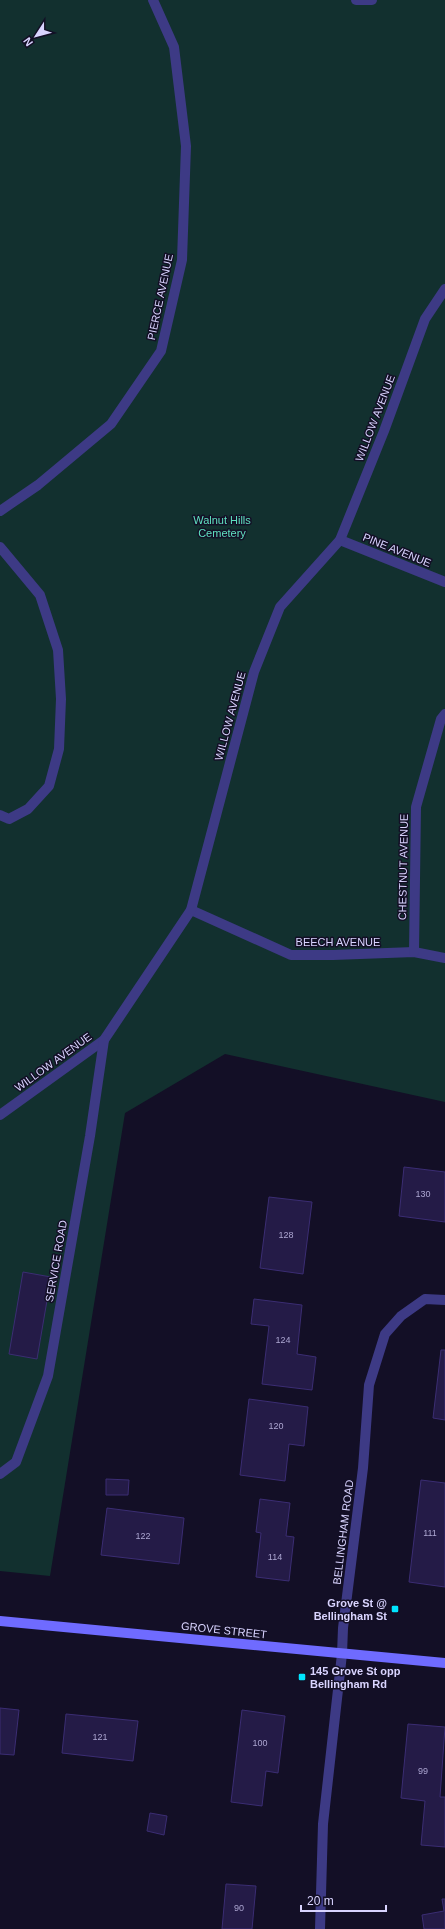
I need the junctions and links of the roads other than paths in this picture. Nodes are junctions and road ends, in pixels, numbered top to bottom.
1 (153, 0) edge
2 (356, 0) edge
3 (372, 0) edge
4 (445, 289) edge
5 (0, 511) edge
6 (340, 540) junction
7 (0, 547) edge
8 (445, 582) edge
9 (445, 714) edge
10 (0, 815) edge
11 (191, 910) junction
12 (414, 952) junction
13 (445, 958) edge
14 (104, 1040) junction
15 (0, 1115) edge
16 (445, 1300) edge
17 (0, 1474) edge
18 (0, 1621) edge
19 (342, 1654) junction
20 (445, 1663) edge
21 (320, 1929) edge

1 - 5 street, PIERCE AVENUE
2 - 3 street
4 - 6 street, WILLOW AVENUE
6 - 8 street, PINE AVENUE
6 - 11 street, WILLOW AVENUE
7 - 10 street
9 - 12 street, CHESTNUT AVENUE
11 - 12 street, BEECH AVENUE
11 - 14 street, WILLOW AVENUE
12 - 13 street, BEECH AVENUE
14 - 15 street, WILLOW AVENUE
14 - 17 street, SERVICE ROAD
16 - 19 street, BELLINGHAM ROAD
18 - 19 main road, GROVE STREET
19 - 20 main road, GROVE STREET
19 - 21 street, BELLINGHAM ROAD

